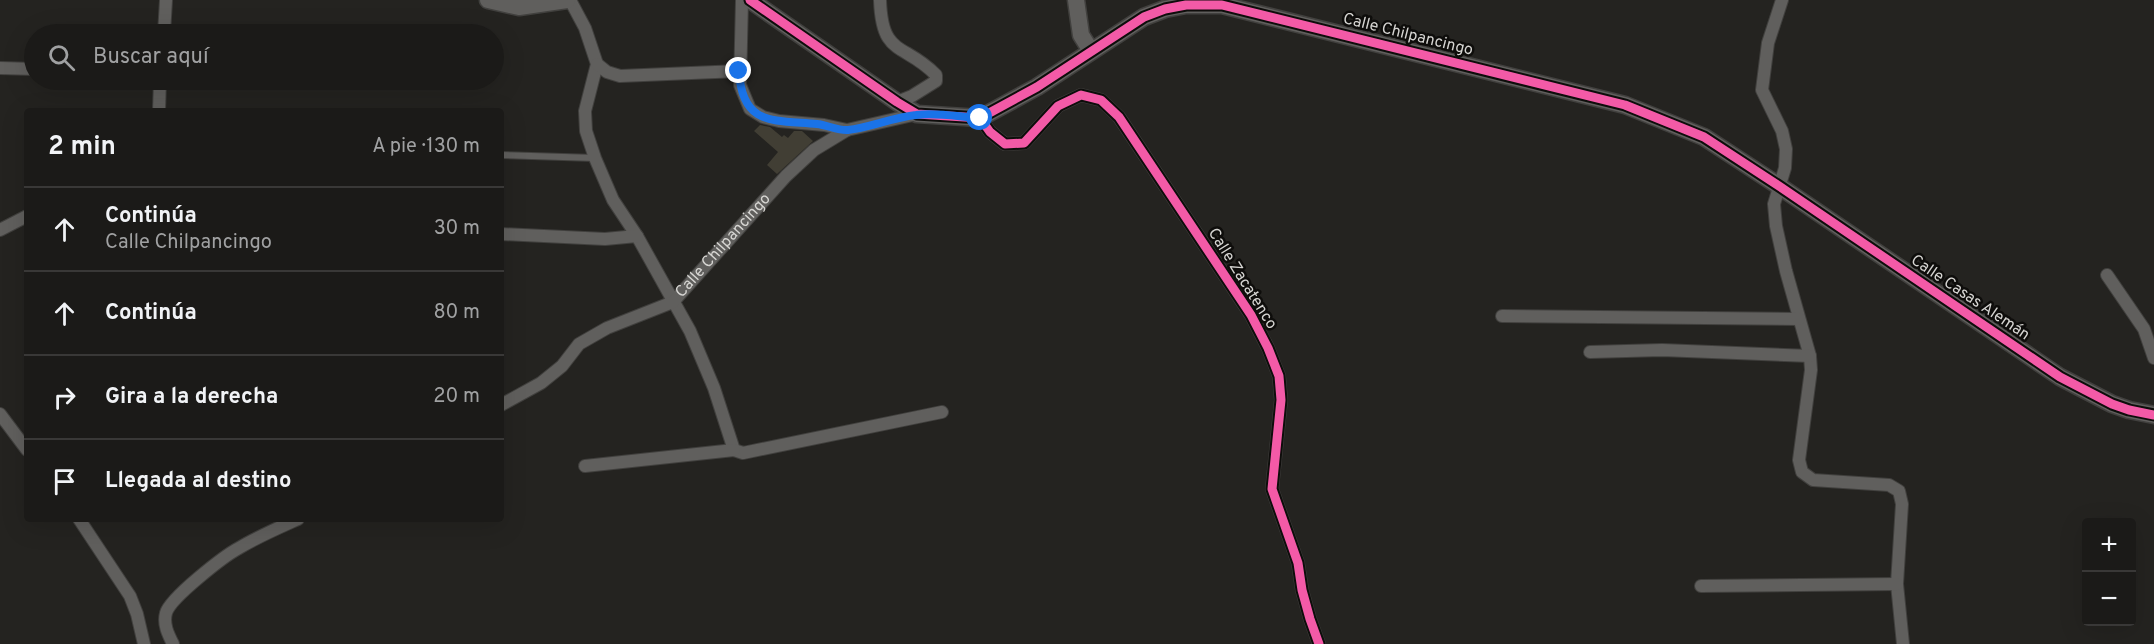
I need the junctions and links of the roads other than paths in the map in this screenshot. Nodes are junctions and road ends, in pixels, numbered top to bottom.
1 (166, 0) edge
2 (488, 0) edge
3 (568, 0) edge
4 (742, 0) edge
5 (750, 0) edge
6 (880, 0) edge
7 (1076, 0) edge
8 (1782, 0) edge
9 (165, 24) edge
10 (1091, 51) junction
11 (597, 64) junction
12 (0, 68) edge
13 (24, 69) edge
14 (739, 71) junction
15 (160, 90) edge
16 (897, 102) junction
17 (159, 108) edge
18 (917, 114) junction
19 (980, 118) junction
20 (847, 130) junction
21 (504, 155) edge
22 (595, 158) junction
23 (1779, 186) junction
24 (24, 217) edge
25 (0, 230) edge
26 (504, 234) edge
27 (637, 236) junction
28 (2108, 275) dead end
29 (673, 302) junction
30 (1502, 316) dead end
31 (1799, 319) junction
32 (1590, 352) dead end
33 (1810, 356) junction
34 (2154, 358) edge
35 (504, 403) edge
36 (942, 412) dead end
37 (0, 414) edge
38 (2154, 415) edge
39 (24, 446) edge
40 (734, 450) junction
41 (585, 466) dead end
42 (81, 522) edge
43 (292, 522) edge
44 (1897, 584) junction
45 (1701, 586) dead end
46 (144, 644) edge
47 (173, 644) edge
48 (1320, 644) edge
49 (1903, 644) edge

1 - 9 street
2 - 3 street
3 - 11 street
4 - 14 street
5 - 16 street
6 - 16 street
7 - 10 street
8 - 23 street
10 - 19 street, Calle Chilpancingo
10 - 23 street, Calle Chilpancingo
11 - 14 street
11 - 22 street
12 - 13 street
14 - 20 street
15 - 17 street
16 - 18 street
18 - 19 street
18 - 20 street
19 - 48 street, Calle Zacatenco
20 - 29 street, Calle Chilpancingo
21 - 22 lane
22 - 27 street
23 - 31 street
23 - 38 street, Calle Casas Alemán
24 - 25 street
26 - 27 street
27 - 29 street
28 - 34 street
29 - 35 street, Calle Chilpancingo
29 - 40 street
30 - 31 street
31 - 33 street
32 - 33 street
33 - 44 street
36 - 40 street
37 - 39 street
40 - 41 street
42 - 46 street
43 - 47 street
44 - 45 street
44 - 49 street

